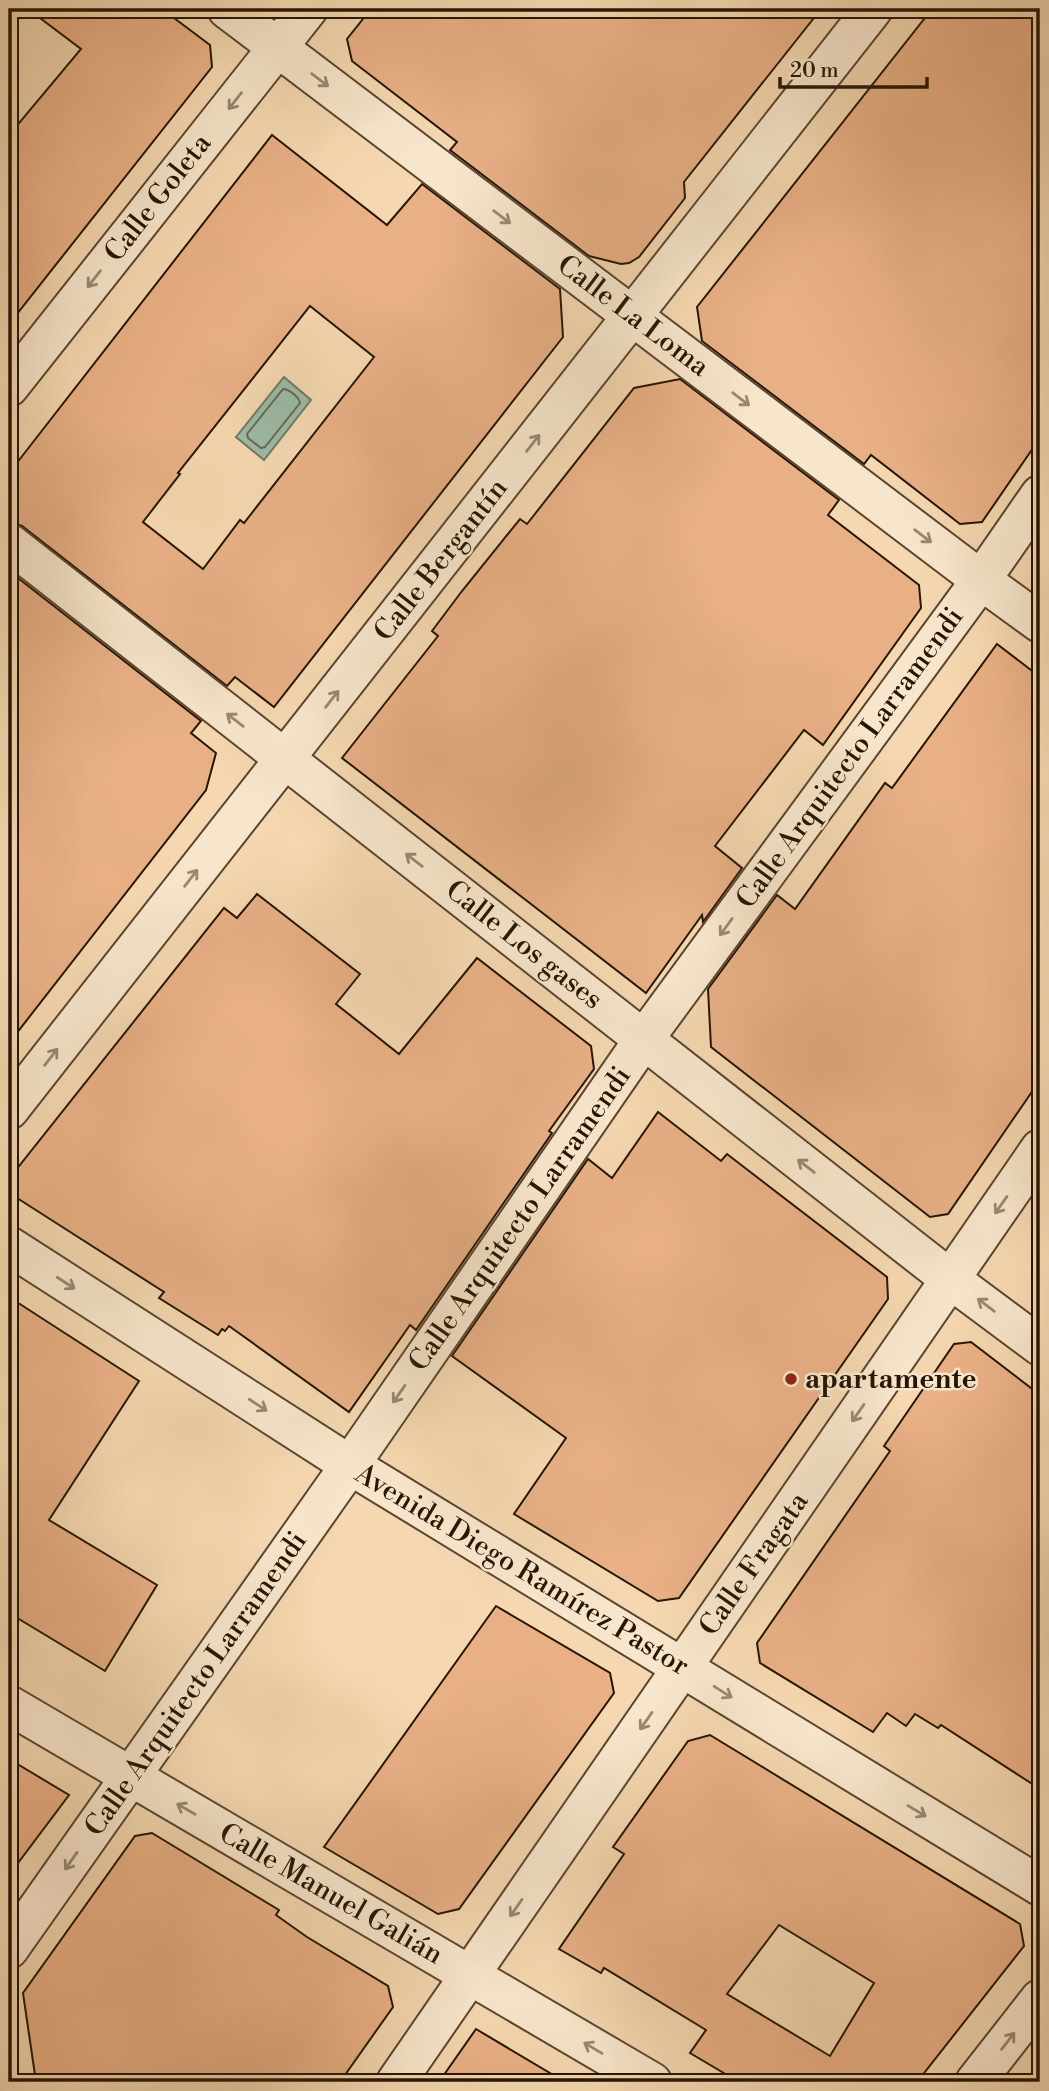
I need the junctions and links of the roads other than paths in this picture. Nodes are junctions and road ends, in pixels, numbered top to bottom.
1 (227, 9) edge
2 (308, 9) edge
3 (873, 9) edge
4 (277, 47) junction
5 (633, 316) junction
6 (9, 387) edge
7 (1040, 495) edge
8 (9, 543) edge
9 (981, 580) junction
10 (1040, 623) edge
11 (285, 758) junction
12 (644, 1039) junction
13 (9, 1110) edge
14 (1040, 1149) edge
15 (9, 1246) edge
16 (950, 1279) junction
17 (1040, 1346) edge
18 (351, 1465) junction
19 (683, 1667) junction
20 (9, 1706) edge
21 (130, 1776) junction
22 (1040, 1886) edge
23 (9, 1948) edge
24 (470, 1975) junction
25 (1040, 1999) edge
26 (396, 2082) edge
27 (652, 2082) edge
28 (975, 2082) edge

1 - 4 street, Calle La Loma
2 - 4 street, Calle Goleta
3 - 5 street, Calle Bergantín
4 -> 5 street, Calle La Loma
4 -> 6 street, Calle Goleta
5 -> 9 street, Calle La Loma
11 -> 5 street, Calle Bergantín
7 - 9 street, Calle Arquitecto Larramendi
11 -> 8 street, Calle Los gases
9 - 10 street, Calle La Loma
9 -> 12 street, Calle Arquitecto Larramendi
12 -> 11 street, Calle Los gases
13 -> 11 street, Calle Bergantín
16 -> 12 street, Calle Los gases
12 -> 18 street, Calle Arquitecto Larramendi
14 -> 16 street, Calle Fragata
15 -> 18 street, Avenida Diego Ramírez Pastor
17 -> 16 street, Calle Los gases
16 -> 19 street, Calle Fragata
18 - 19 street, Avenida Diego Ramírez Pastor
18 - 21 street, Calle Arquitecto Larramendi
19 -> 22 street, Avenida Diego Ramírez Pastor
19 -> 24 street, Calle Fragata
20 - 21 street, Calle Manuel Galián
21 -> 23 street, Calle Arquitecto Larramendi
24 -> 21 street, Calle Manuel Galián
24 - 26 street, Calle Fragata
27 -> 24 street, Calle Manuel Galián
28 -> 25 street

